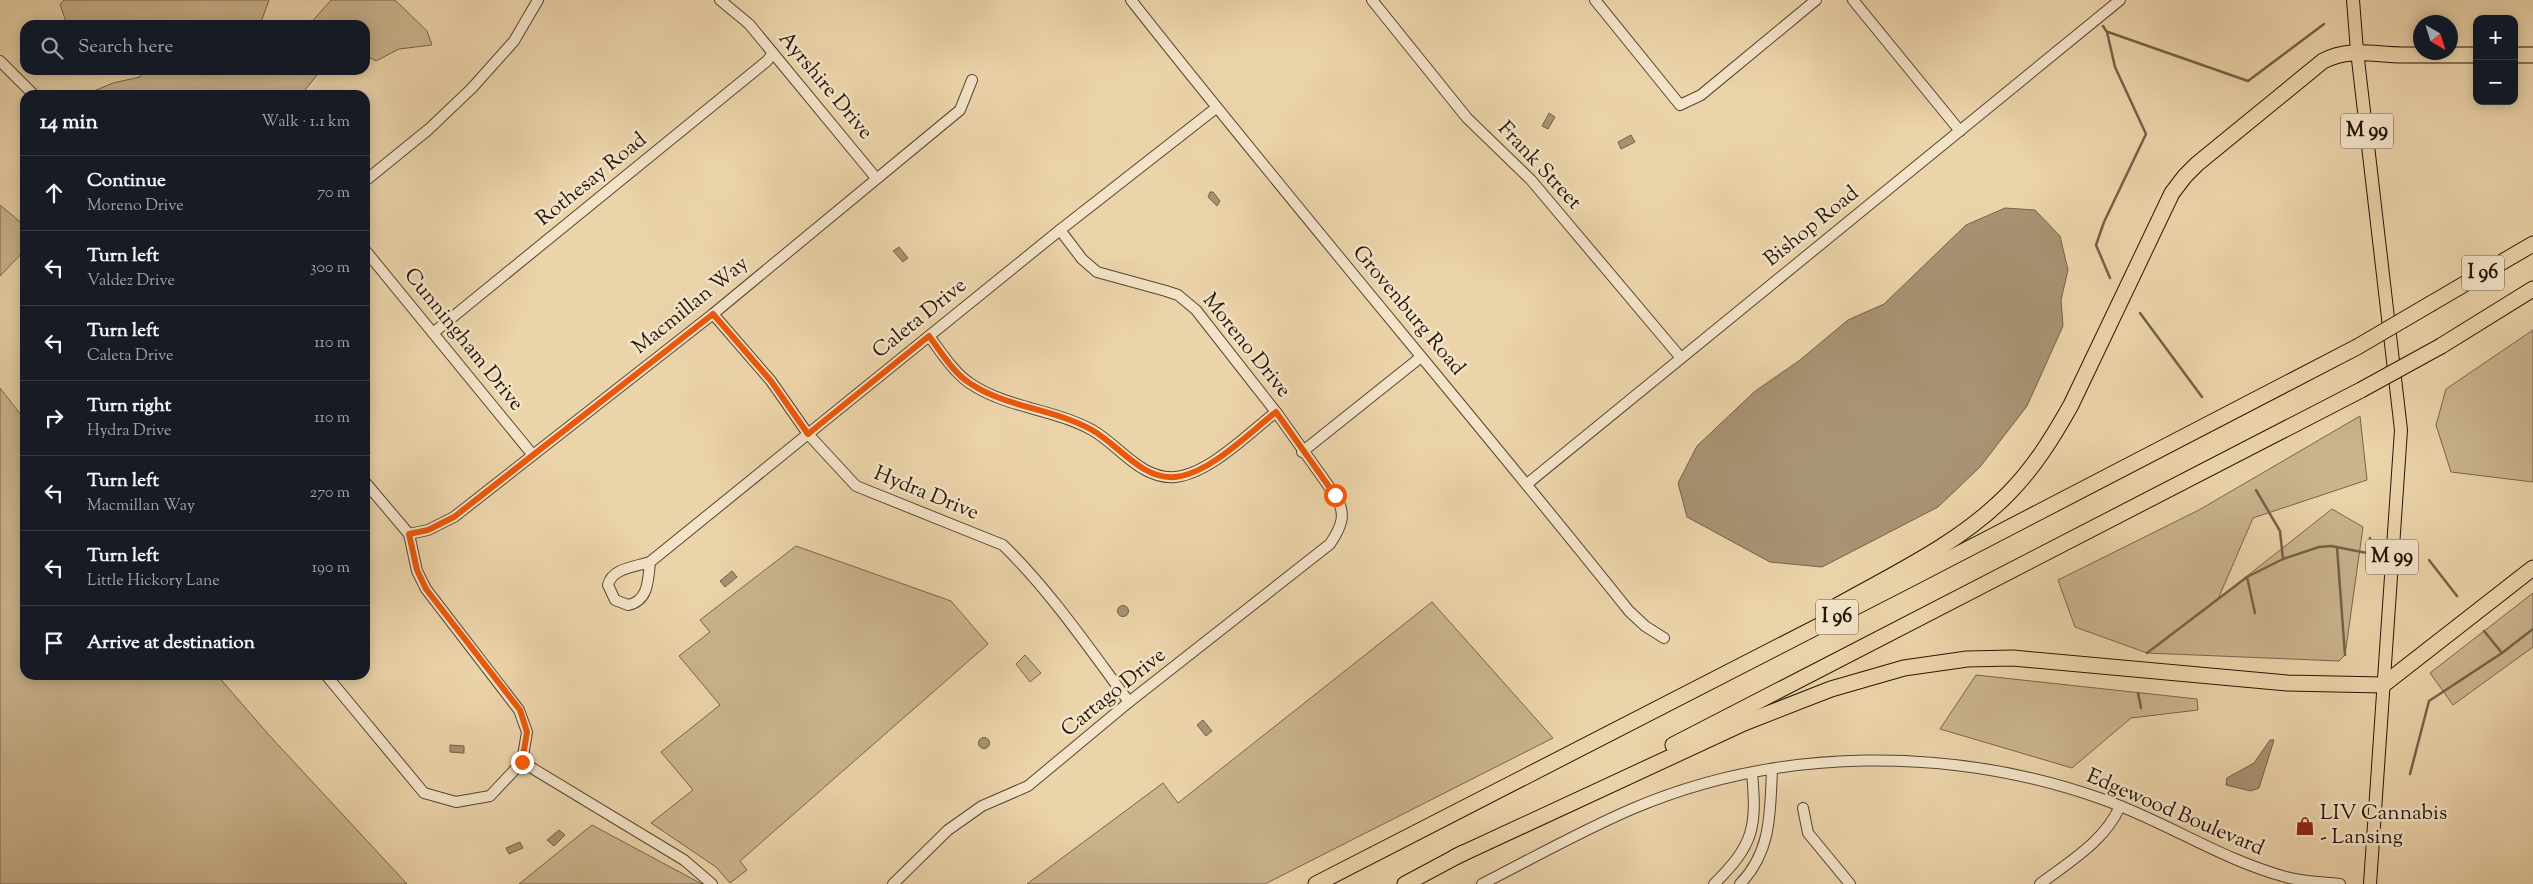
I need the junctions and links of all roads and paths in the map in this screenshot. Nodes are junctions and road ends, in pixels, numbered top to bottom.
1 (538, 0) edge
2 (720, 0) edge
3 (1131, 0) edge
4 (1372, 0) edge
5 (1595, 0) edge
6 (1816, 0) edge
7 (1853, 0) edge
8 (2120, 0) edge
9 (2353, 0) edge
10 (2357, 51) junction
11 (773, 53) junction
12 (2473, 55) edge
13 (2518, 55) edge
14 (2533, 55) edge
15 (0, 61) edge
16 (972, 80) dead end
17 (29, 90) edge
18 (1216, 108) junction
19 (1960, 131) junction
20 (370, 177) edge
21 (876, 178) junction
22 (1060, 230) junction
23 (2533, 244) edge
24 (370, 256) edge
25 (2533, 289) edge
26 (713, 314) junction
27 (432, 334) junction
28 (929, 336) junction
29 (1422, 357) junction
30 (1681, 358) junction
31 (1276, 412) junction
32 (808, 434) junction
33 (1302, 452) junction
34 (532, 454) junction
35 (1528, 484) junction
36 (370, 488) edge
37 (1343, 515) joint
38 (409, 534) junction
39 (650, 562) junction
40 (2533, 568) edge
41 (1664, 638) dead end
42 (1772, 650) junction
43 (330, 680) edge
44 (2383, 685) junction
45 (1129, 702) junction
46 (522, 762) junction
47 (1772, 769) junction
48 (1752, 773) junction
49 (2120, 806) junction
50 (1803, 808) dead end
51 (1455, 857) junction
52 (2046, 882) edge
53 (712, 884) edge
54 (893, 884) edge
55 (1316, 884) edge
56 (1405, 884) edge
57 (1482, 884) edge
58 (1714, 884) edge
59 (1740, 884) edge
60 (1850, 884) edge
61 (2340, 884) edge
62 (2370, 884) edge

1 - 20 street
2 - 11 street, Ayrshire Drive
3 - 18 street, Grovenburg Road
4 - 30 street, Frank Street
5 - 6 street
7 - 19 street
8 - 19 street, Bishop Road
9 - 10 main road, M 99
10 - 12 highway
10 - 42 highway
10 - 44 main road, M 99
11 - 21 street, Ayrshire Drive
11 - 27 street, Rothesay Road
13 - 14 highway
15 - 17 street
16 - 21 street, Macmillan Way
18 - 22 street, Caleta Drive
18 - 29 street, Grovenburg Road
19 - 30 street, Bishop Road
21 - 26 street, Macmillan Way
22 - 28 street, Caleta Drive
22 - 31 street, Moreno Drive
23 - 42 highway, I 96, bridge
24 - 27 street, Cunningham Drive
25 - 51 highway, I 96, bridge
26 - 32 street, Hydra Drive
26 - 34 street, Macmillan Way
27 - 34 street, Cunningham Drive
28 - 31 street
28 - 32 street, Caleta Drive
29 - 33 street
29 - 35 street, Grovenburg Road
30 - 35 street, Bishop Road
31 - 33 street, Moreno Drive
32 - 39 street, Caleta Drive
32 - 45 street, Hydra Drive
33 - 37 street, Moreno Drive
34 - 38 street, Macmillan Way
35 - 41 street, Grovenburg Road
36 - 38 street
37 - 45 street, Cartago Drive
38 - 46 street
39 - 39 street, Caleta Drive
40 - 44 highway
42 - 55 highway, I 96
43 - 46 street
44 - 51 highway
44 - 62 main road, M 99
45 - 54 street, Cartago Drive
46 - 53 street
47 - 48 street, Edgewood Boulevard
47 - 49 street, Edgewood Boulevard
47 - 59 street
48 - 57 street, Edgewood Boulevard
48 - 58 street
49 - 52 street
49 - 61 street, Edgewood Boulevard
50 - 60 street
51 - 56 highway, I 96

